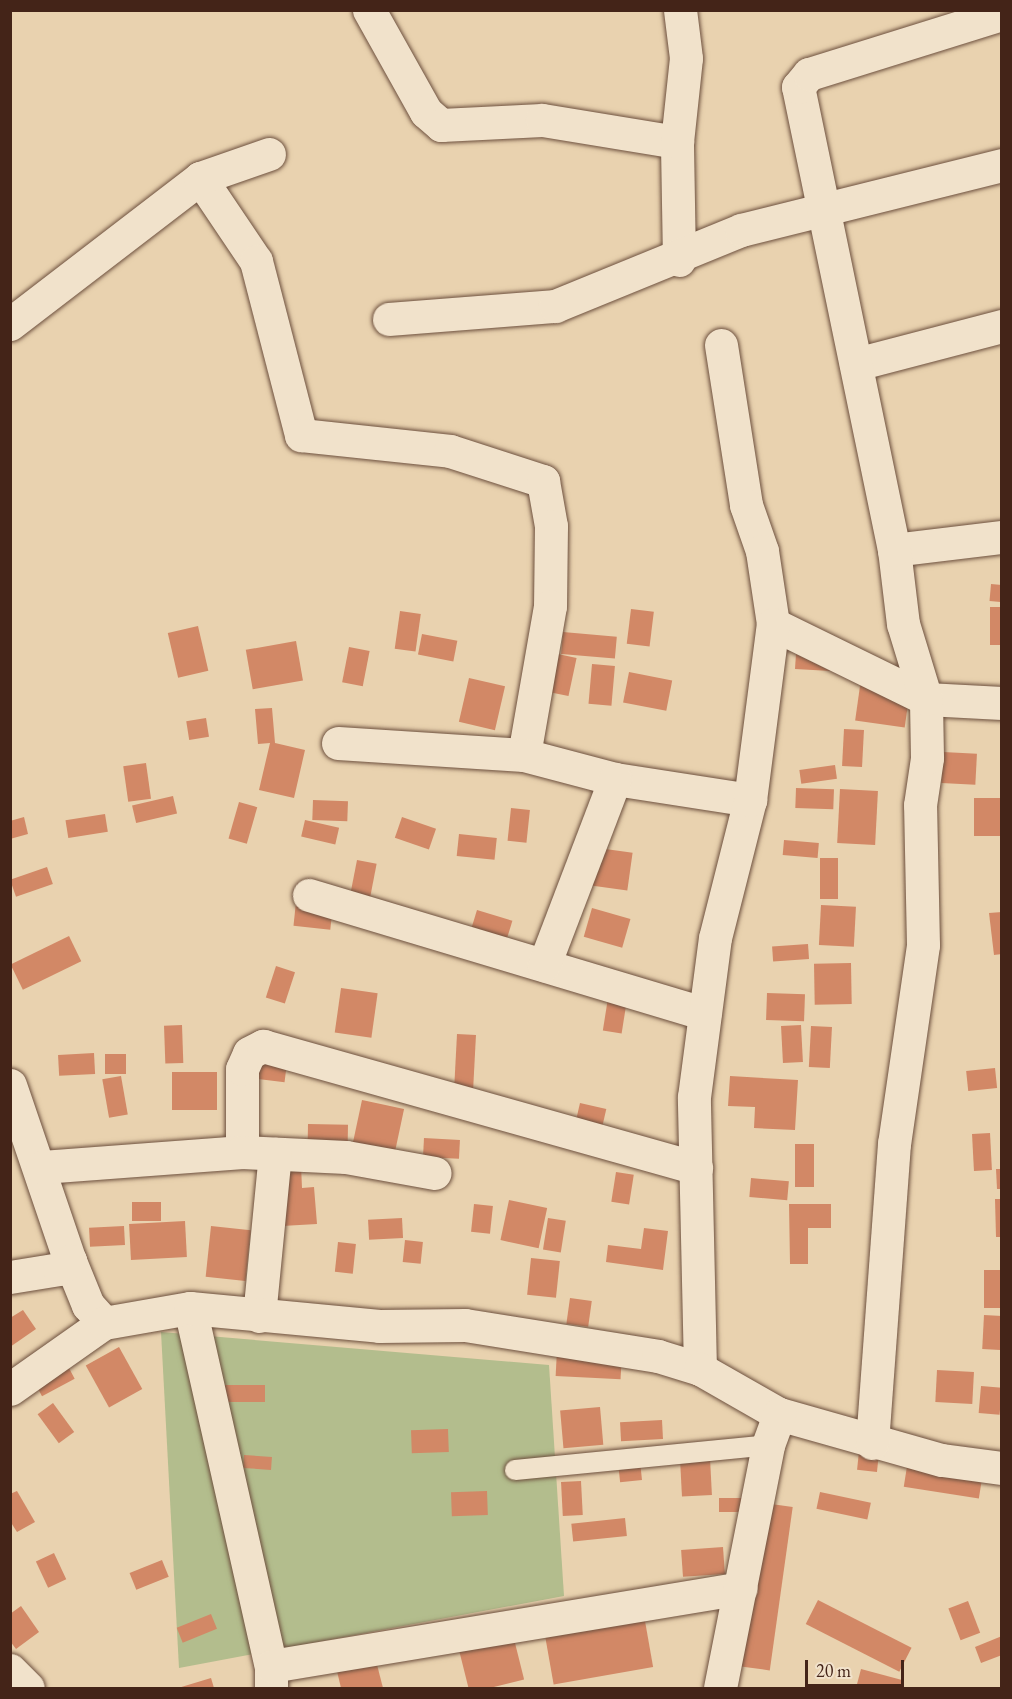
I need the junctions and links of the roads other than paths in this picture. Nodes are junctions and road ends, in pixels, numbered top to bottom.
1 (369, 10) edge
2 (681, 10) edge
3 (1002, 14) edge
4 (677, 142) junction
5 (269, 154) dead end
6 (1002, 165) edge
7 (201, 178) junction
8 (823, 206) junction
9 (679, 260) junction
10 (389, 319) dead end
11 (10, 324) edge
12 (1002, 326) edge
13 (721, 345) dead end
14 (856, 364) junction
15 (1002, 537) edge
16 (894, 550) junction
17 (773, 624) junction
18 (926, 699) junction
19 (1002, 703) edge
20 (338, 743) dead end
21 (524, 755) junction
22 (615, 779) junction
23 (750, 800) junction
24 (309, 895) dead end
25 (544, 965) junction
26 (705, 1014) junction
27 (10, 1085) edge
28 (242, 1152) junction
29 (275, 1154) junction
30 (42, 1167) junction
31 (696, 1168) junction
32 (435, 1173) dead end
33 (70, 1261) junction
34 (10, 1277) edge
35 (190, 1308) junction
36 (260, 1316) junction
37 (104, 1323) junction
38 (699, 1369) junction
39 (10, 1389) edge
40 (779, 1414) junction
41 (872, 1443) junction
42 (768, 1445) junction
43 (1002, 1468) edge
44 (515, 1470) dead end
45 (741, 1588) junction
46 (10, 1670) edge
47 (271, 1677) edge
48 (28, 1689) edge
49 (720, 1689) edge

1 - 4 street
2 - 4 street
3 - 8 street
4 - 9 street
5 - 7 street
6 - 8 street
7 - 11 street
7 - 21 street
8 - 9 street
8 - 14 street
9 - 10 street
12 - 14 street
13 - 17 street
14 - 16 street
15 - 16 street
16 - 18 street
17 - 18 street
17 - 23 street
18 - 19 street
18 - 41 street
20 - 21 street
21 - 22 street
22 - 23 street
22 - 25 street
23 - 26 street
24 - 25 street
25 - 26 street
26 - 31 street
27 - 30 street
28 - 29 street
28 - 30 street
28 - 31 street
29 - 32 street
29 - 36 street
30 - 33 street
31 - 38 street
33 - 34 street
33 - 37 street
35 - 36 street
35 - 37 street
35 - 47 street
36 - 38 street
37 - 39 street
38 - 40 street
40 - 41 street
40 - 42 street
41 - 43 street
42 - 44 lane
42 - 45 street
45 - 47 street
45 - 49 street
46 - 48 street

